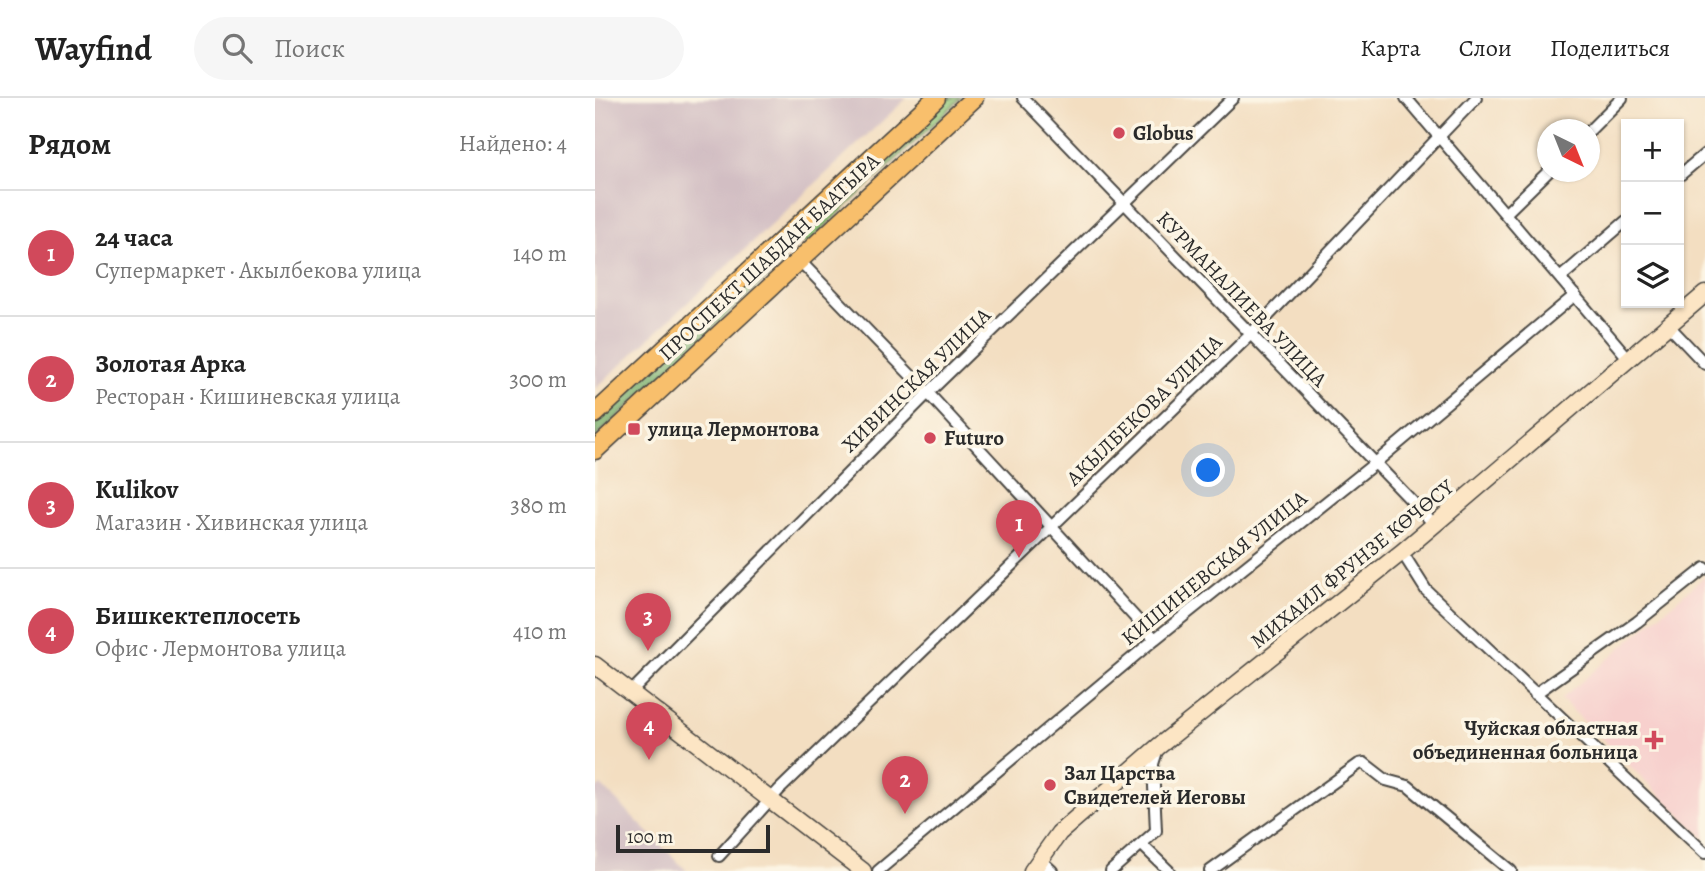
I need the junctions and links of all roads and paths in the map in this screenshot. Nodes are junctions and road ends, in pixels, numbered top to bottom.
1 (936, 98) edge
2 (974, 98) edge
3 (1023, 98) edge
4 (1233, 98) edge
5 (1406, 98) edge
6 (1476, 98) edge
7 (1622, 98) edge
8 (1600, 120) edge
9 (1440, 138) junction
10 (1705, 154) edge
11 (1684, 172) edge
12 (1538, 182) edge
13 (1126, 204) junction
14 (1504, 214) junction
15 (1621, 225) edge
16 (782, 242) junction
17 (799, 260) junction
18 (1560, 278) junction
19 (1705, 294) edge
20 (1574, 295) junction
21 (1668, 325) junction
22 (1249, 335) junction
23 (1629, 359) junction
24 (1705, 364) edge
25 (928, 393) junction
26 (595, 414) edge
27 (595, 450) edge
28 (1374, 464) junction
29 (1435, 525) junction
30 (1052, 527) junction
31 (1402, 552) junction
32 (1705, 568) edge
33 (1155, 639) junction
34 (595, 665) edge
35 (630, 693) junction
36 (1535, 694) junction
37 (1159, 746) junction
38 (770, 799) junction
39 (1142, 845) junction
40 (1705, 853) edge
41 (719, 856) dead end
42 (1035, 865) edge
43 (863, 871) edge
44 (878, 871) edge
45 (1052, 871) edge
46 (1111, 871) edge
47 (1169, 871) edge
48 (1210, 871) edge
49 (1511, 871) edge

1 - 16 main road, ПРОСПЕКТ ШАБДАН БААТЫРА
2 - 17 main road, ПРОСПЕКТ ШАБДАН БААТЫРА
3 - 13 street, КУРМАНАЛИЕВА УЛИЦА
4 - 13 street, ХИВИНСКАЯ УЛИЦА
5 - 9 street
6 - 9 street, АКЫЛБЕКОВА УЛИЦА
7 - 8 street
9 - 14 street
9 - 22 street, АКЫЛБЕКОВА УЛИЦА
10 - 11 street
12 - 14 street
13 - 22 street, КУРМАНАЛИЕВА УЛИЦА
13 - 25 street, ХИВИНСКАЯ УЛИЦА
14 - 18 street
15 - 18 street
16 - 17 main road
16 - 26 main road, ПРОСПЕКТ ШАБДАН БААТЫРА
17 - 25 street
17 - 27 main road, ПРОСПЕКТ ШАБДАН БААТЫРА
18 - 20 street
19 - 21 main road, МИХАИЛ ФРУНЗЕ КӨЧӨСҮ
20 - 23 street
20 - 28 street, КИШИНЕВСКАЯ УЛИЦА
21 - 23 main road, МИХАИЛ ФРУНЗЕ КӨЧӨСҮ
21 - 24 street
22 - 28 street, КУРМАНАЛИЕВА УЛИЦА
22 - 30 street, АКЫЛБЕКОВА УЛИЦА
23 - 29 main road, МИХАИЛ ФРУНЗЕ КӨЧӨСҮ
25 - 30 street
25 - 35 street, ХИВИНСКАЯ УЛИЦА
28 - 29 street, КУРМАНАЛИЕВА УЛИЦА
28 - 33 street, КИШИНЕВСКАЯ УЛИЦА
29 - 31 main road, МИХАИЛ ФРУНЗЕ КӨЧӨСҮ
30 - 33 street
30 - 38 street, АКЫЛБЕКОВА УЛИЦА
31 - 36 street
31 - 37 main road, МИХАИЛ ФРУНЗЕ КӨЧӨСҮ
32 - 36 street
33 - 44 street, КИШИНЕВСКАЯ УЛИЦА
34 - 35 main road
35 - 38 main road
36 - 40 street
37 - 39 street
37 - 42 main road, МИХАИЛ ФРУНЗЕ КӨЧӨСҮ
38 - 41 street, АКЫЛБЕКОВА УЛИЦА
38 - 43 main road
39 - 46 street
39 - 47 street
42 - 45 street
48 - 49 street

